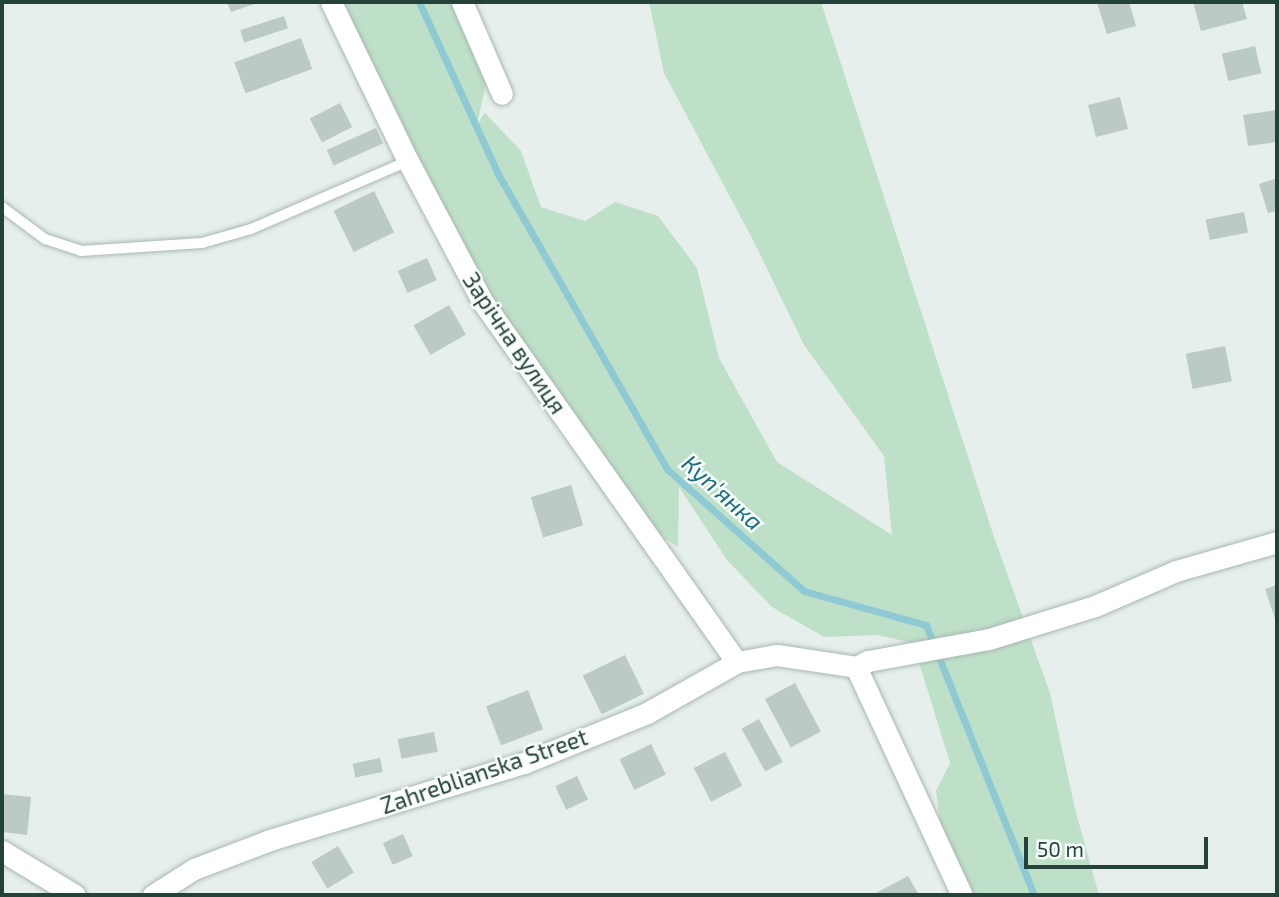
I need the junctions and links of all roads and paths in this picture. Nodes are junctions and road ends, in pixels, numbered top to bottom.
1 (331, 2) edge
2 (462, 2) edge
3 (502, 94) dead end
4 (408, 161) junction
5 (2, 207) edge
6 (1277, 542) edge
7 (737, 662) junction
8 (856, 667) junction
9 (2, 851) edge
10 (75, 895) edge
11 (153, 895) edge
12 (962, 895) edge

1 - 4 street, Зарічна вулиця
2 - 3 street
4 - 5 lane
4 - 7 street, Зарічна вулиця
6 - 8 street
7 - 8 street, Zahreblianska Street
7 - 11 street, Zahreblianska Street
8 - 12 street
9 - 10 street

